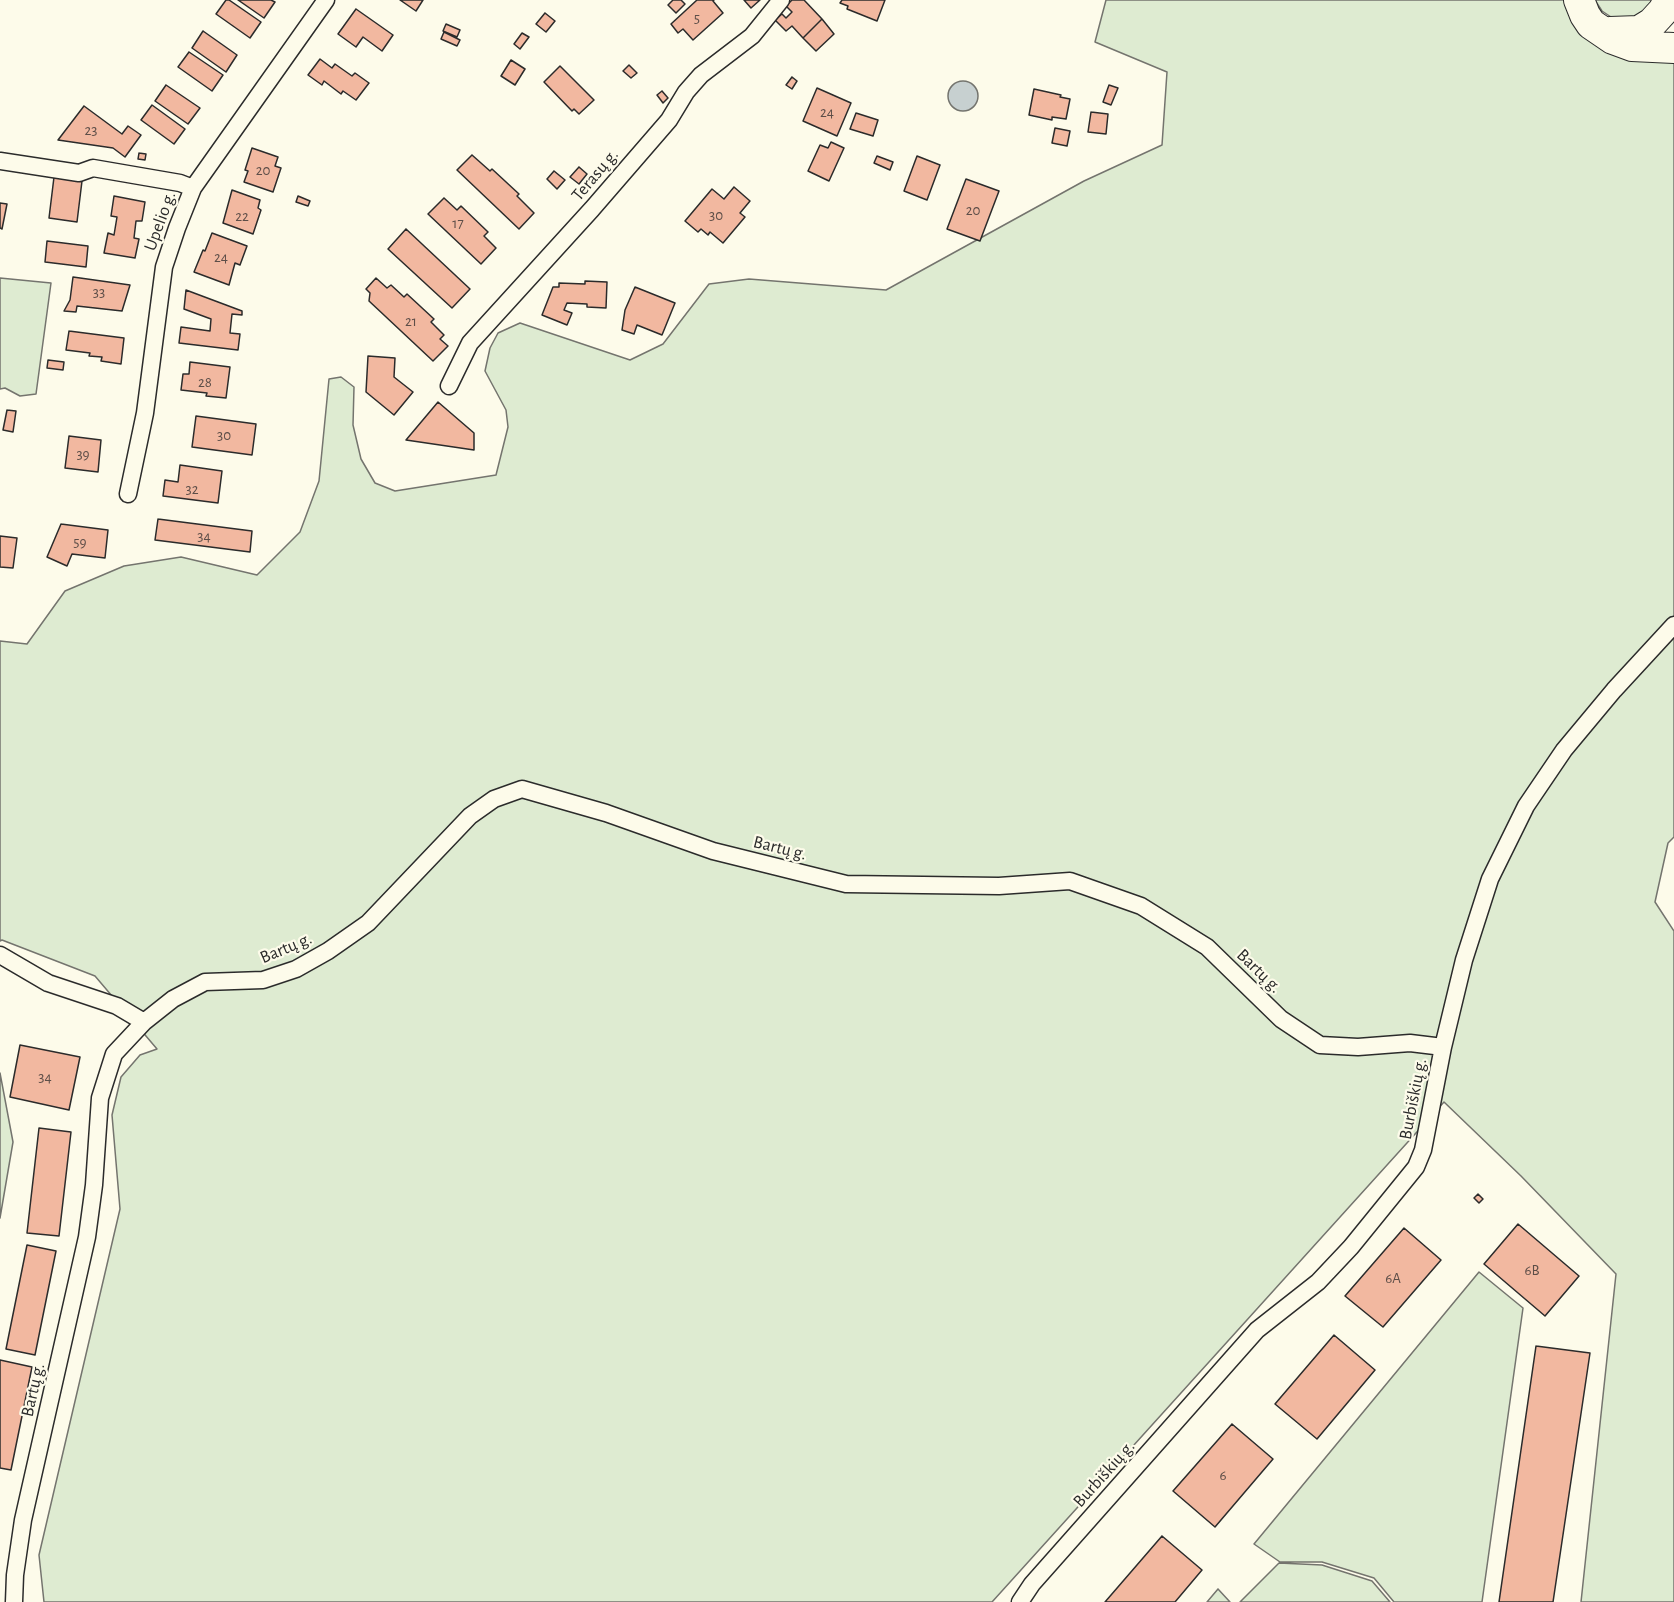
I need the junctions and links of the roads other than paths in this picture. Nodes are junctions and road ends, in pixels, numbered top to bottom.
1 (326, 0) edge
2 (781, 0) edge
3 (1579, 0) edge
4 (1669, 0) edge
5 (1601, 32) junction
6 (1674, 48) edge
7 (0, 160) edge
8 (193, 188) junction
9 (449, 386) dead end
10 (128, 494) dead end
11 (1674, 625) edge
12 (0, 955) edge
13 (144, 1022) junction
14 (1443, 1047) junction
15 (14, 1602) edge
16 (1020, 1602) edge

1 - 8 street, Upelio g.
2 - 9 street, Terasų g.
3 - 5 highway
4 - 5 highway
5 - 6 highway
7 - 8 street
8 - 10 street, Upelio g.
11 - 14 street, Burbiškių g.
12 - 13 street
13 - 14 street, Bartų g.
13 - 15 street, Bartų g.
14 - 16 street, Burbiškių g.

